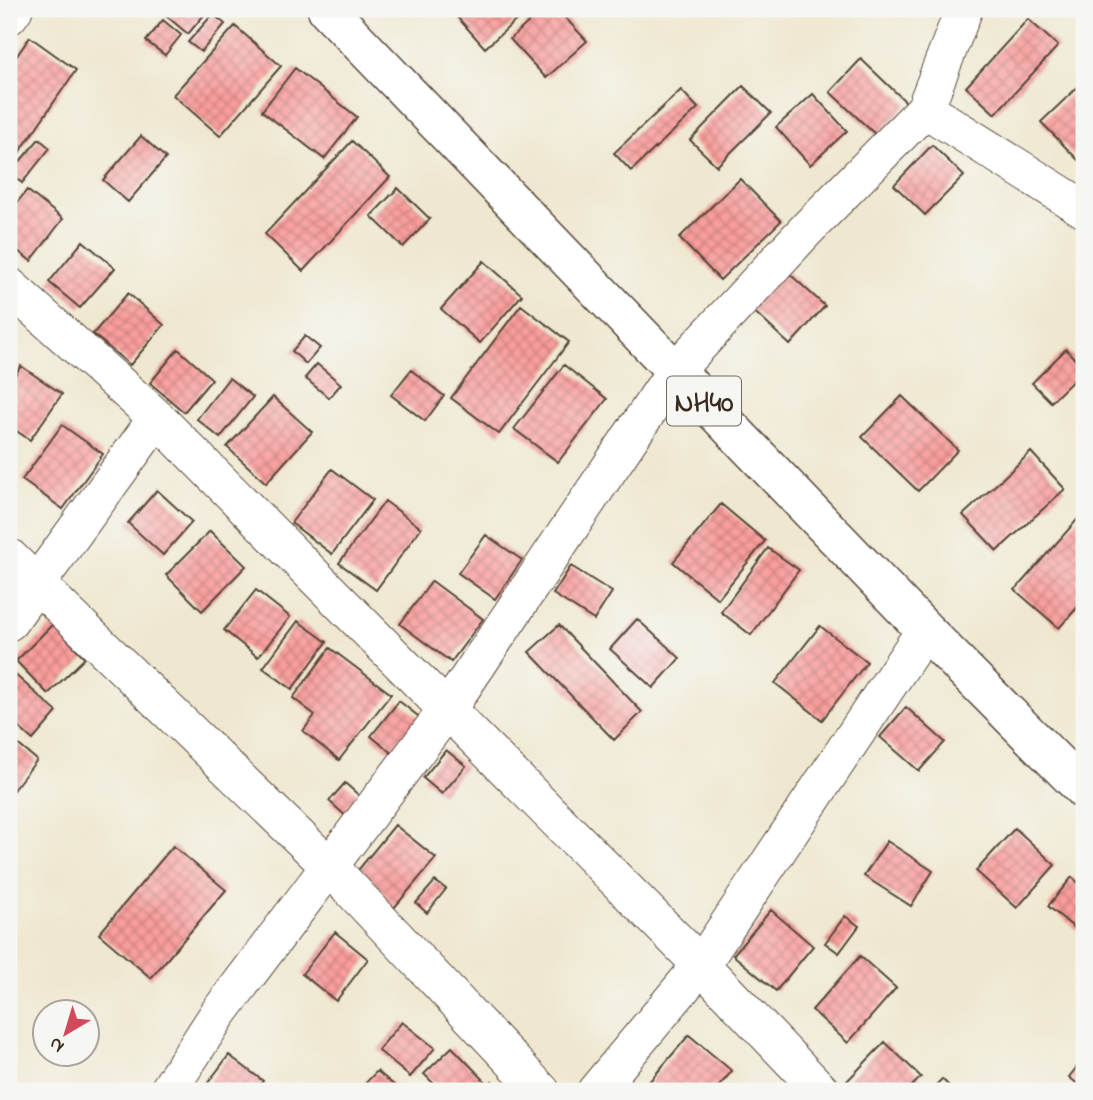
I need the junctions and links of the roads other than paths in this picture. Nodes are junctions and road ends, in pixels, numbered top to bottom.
1 (14, 9) edge
2 (328, 9) edge
3 (964, 9) edge
4 (9, 16) edge
5 (925, 109) junction
6 (1084, 209) edge
7 (9, 286) edge
8 (675, 371) junction
9 (157, 418) junction
10 (9, 556) edge
11 (37, 583) junction
12 (9, 622) edge
13 (925, 630) junction
14 (447, 710) junction
15 (1084, 790) edge
16 (330, 866) junction
17 (701, 965) junction
18 (169, 1091) edge
19 (541, 1091) edge
20 (596, 1091) edge
21 (821, 1091) edge

1 - 4 street
2 - 8 highway, NH40
3 - 5 street
5 - 6 street
5 - 8 street
7 - 9 street
8 - 13 highway, NH40
8 - 14 street
9 - 11 street
9 - 14 street
10 - 11 street
11 - 12 street
11 - 16 street
13 - 15 highway, NH40
13 - 17 street
14 - 16 street
14 - 17 street
16 - 18 street
16 - 19 street
17 - 20 street
17 - 21 street

